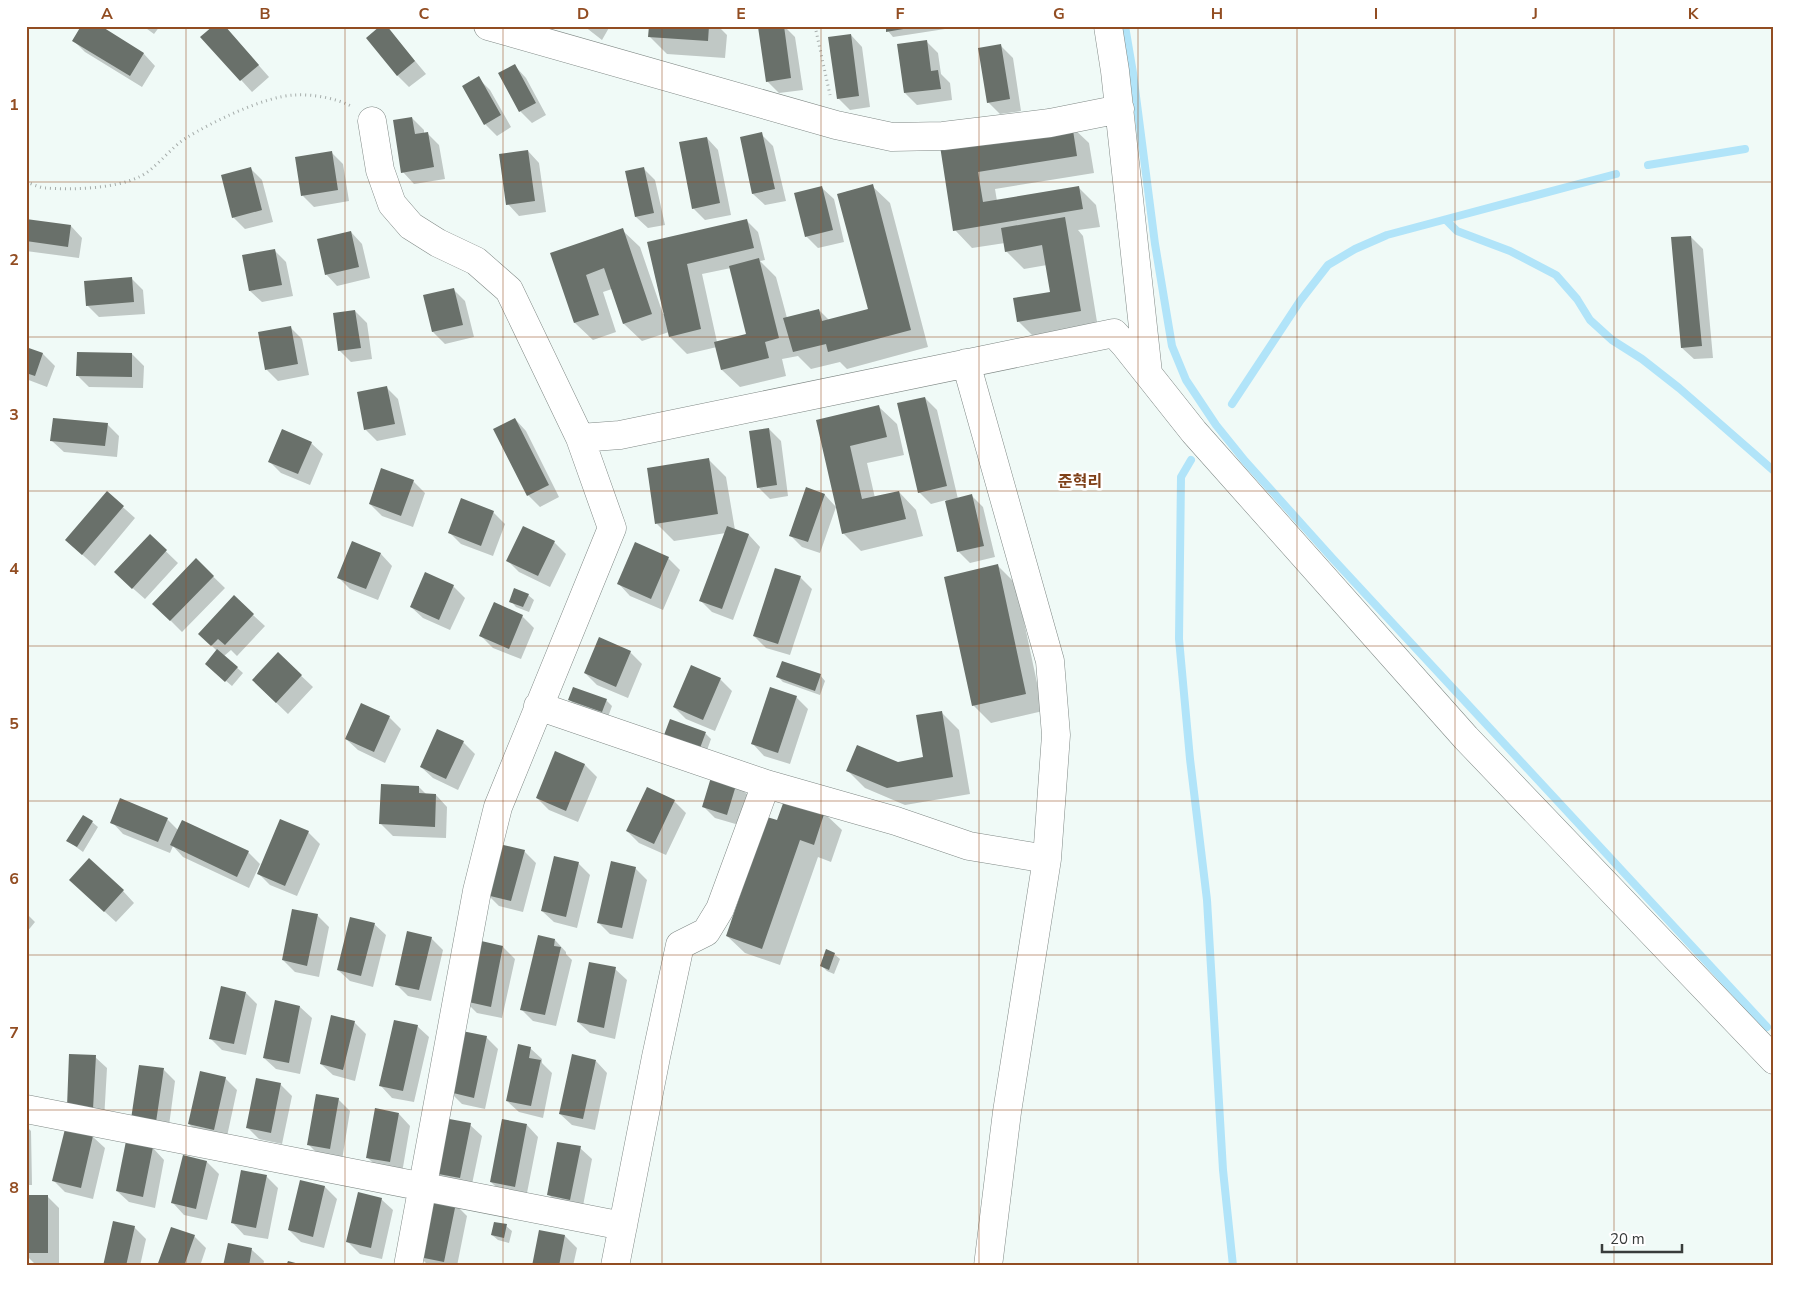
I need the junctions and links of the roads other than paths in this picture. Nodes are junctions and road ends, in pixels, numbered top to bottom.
1 (488, 26) edge
2 (1108, 26) edge
3 (1120, 109) junction
4 (372, 121) road end
5 (966, 363) junction
6 (1148, 373) junction
7 (580, 438) junction
8 (538, 706) junction
9 (766, 784) junction
10 (1047, 859) junction
11 (1771, 1051) edge
12 (26, 1109) edge
13 (422, 1187) junction
14 (623, 1226) junction
15 (408, 1266) edge
16 (616, 1266) edge
17 (988, 1266) edge

1 - 3 street
2 - 3 street
3 - 6 street
4 - 7 street
5 - 6 street
5 - 7 street
5 - 10 street
6 - 11 street
7 - 8 street
8 - 9 street
8 - 13 street
9 - 10 street
9 - 14 street
10 - 17 street
12 - 13 street
13 - 14 street
13 - 15 street
14 - 16 street

